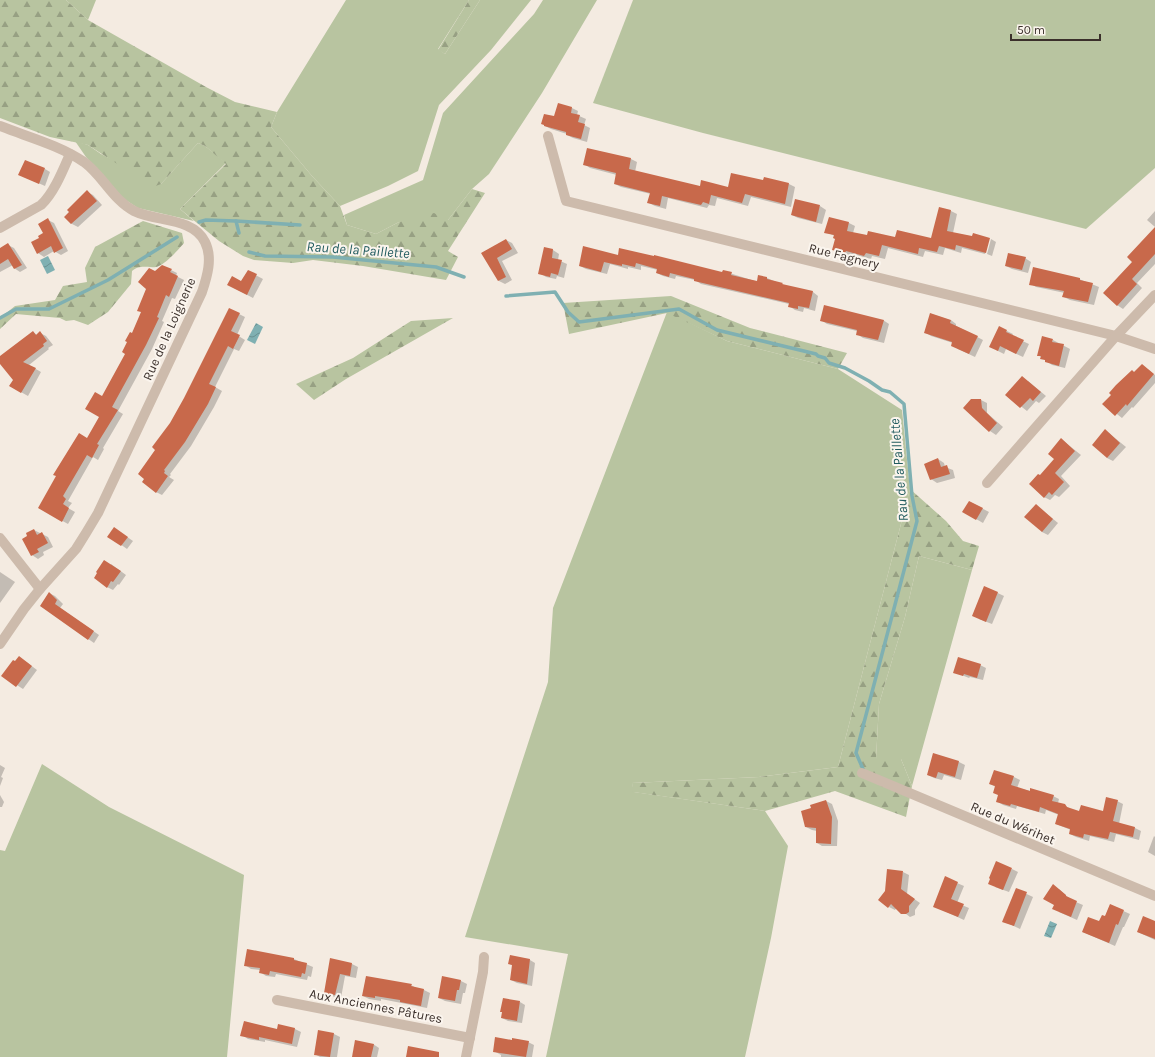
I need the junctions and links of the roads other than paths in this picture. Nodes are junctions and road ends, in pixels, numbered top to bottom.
1 (0, 126) edge
2 (548, 136) dead end
3 (70, 154) junction
4 (0, 228) edge
5 (1155, 295) edge
6 (1116, 336) junction
7 (1155, 349) edge
8 (987, 483) dead end
9 (0, 538) edge
10 (40, 589) junction
11 (0, 644) edge
12 (862, 773) dead end
13 (1155, 896) edge
14 (484, 957) dead end
15 (277, 1000) dead end
16 (470, 1038) junction
17 (466, 1057) edge

1 - 3 street, Rue de la Loignerie
2 - 6 street, Rue Fagnery
3 - 4 street
3 - 10 street, Rue de la Loignerie
5 - 6 street
6 - 7 street, Rue Fagnery
6 - 8 street
9 - 10 street
10 - 11 street, Rue de la Loignerie
12 - 13 street, Rue du Wérihet
14 - 16 street
15 - 16 street, Aux Anciennes Pâtures
16 - 17 street

